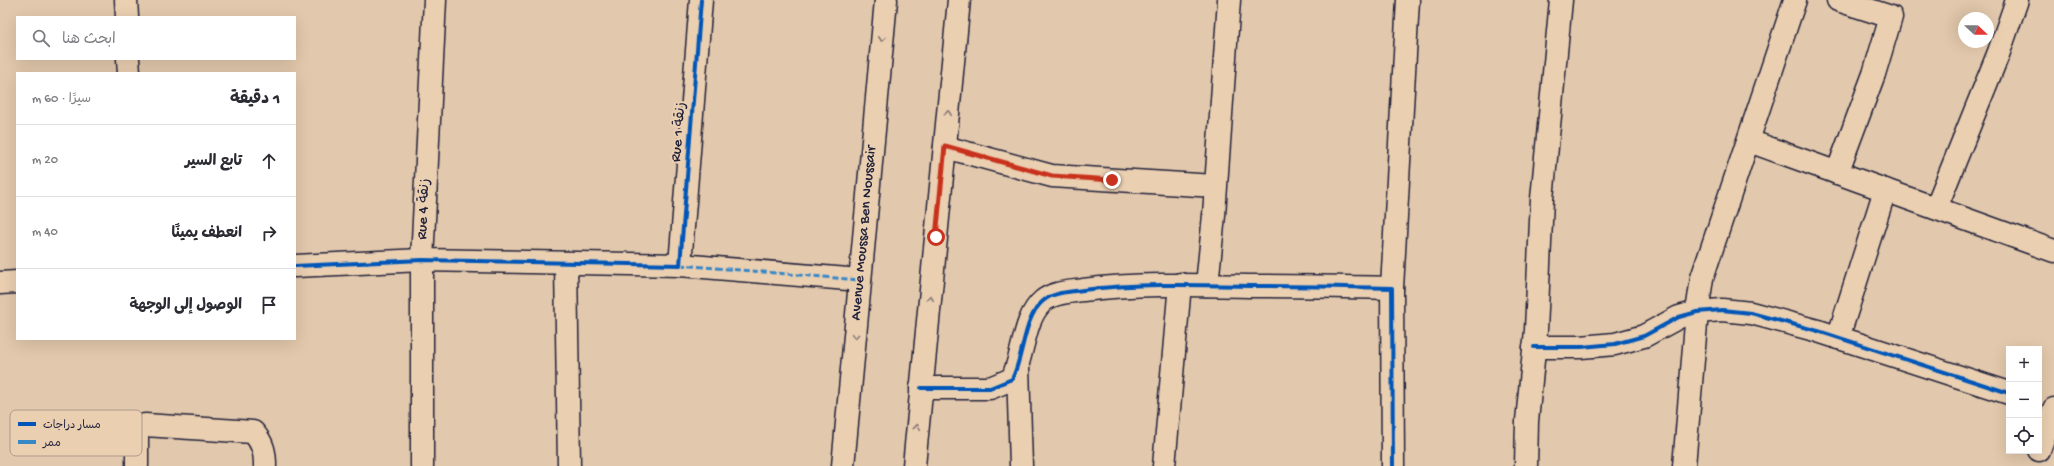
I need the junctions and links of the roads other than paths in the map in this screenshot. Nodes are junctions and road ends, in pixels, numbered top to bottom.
1 (126, 0) edge
2 (435, 0) edge
3 (701, 0) edge
4 (886, 0) edge
5 (959, 0) edge
6 (1229, 0) edge
7 (1408, 0) edge
8 (1562, 0) edge
9 (1795, 0) edge
10 (1838, 0) edge
11 (2017, 0) edge
12 (1895, 9) edge
13 (127, 16) edge
14 (128, 60) edge
15 (129, 72) edge
16 (1749, 141) junction
17 (945, 146) junction
18 (1837, 173) junction
19 (1215, 186) junction
20 (1885, 190) junction
21 (1936, 208) junction
22 (2054, 251) edge
23 (422, 260) junction
24 (566, 263) junction
25 (680, 265) junction
26 (296, 266) edge
27 (860, 280) junction
28 (16, 282) edge
29 (0, 283) edge
30 (1180, 284) junction
31 (1207, 285) junction
32 (1392, 288) junction
33 (1697, 312) junction
34 (1838, 338) junction
35 (1534, 347) junction
36 (1018, 367) junction
37 (921, 388) junction
38 (2006, 392) edge
39 (2042, 403) edge
40 (2054, 408) edge
41 (142, 428) edge
42 (2042, 442) edge
43 (2038, 454) edge
44 (265, 466) edge
45 (422, 466) edge
46 (569, 466) edge
47 (842, 466) edge
48 (914, 466) edge
49 (1021, 466) edge
50 (1164, 466) edge
51 (1393, 466) edge
52 (1526, 466) edge
53 (1684, 466) edge
54 (2033, 466) edge

1 - 13 street
2 - 23 street, Rue 4 زنقة
3 - 25 street, Rue 1 زنقة
4 -> 27 street, Avenue Moussa Ben Noussair
17 -> 5 street
6 - 19 street
7 - 32 street
8 - 35 street
9 - 16 street
10 - 12 street
11 - 21 street
12 - 18 street
14 - 15 street
16 - 18 street
16 - 33 street
17 - 19 street
37 -> 17 street
18 - 20 street
19 - 31 street
20 - 21 street
20 - 34 street
21 - 22 street
23 - 24 street
23 - 26 street
23 - 45 street, Rue 4 زنقة
24 - 25 street
24 - 46 street
25 - 27 street
27 -> 47 street, Avenue Moussa Ben Noussair
28 - 29 street
30 - 31 street
30 - 36 street
30 - 50 street
31 - 32 street
32 - 51 street
33 - 34 street
33 - 35 street
33 - 53 street
34 - 38 street
35 - 52 street
36 - 37 street
36 - 49 street
48 -> 37 street
39 - 40 street
40 - 42 street
41 - 44 street
43 - 54 street

